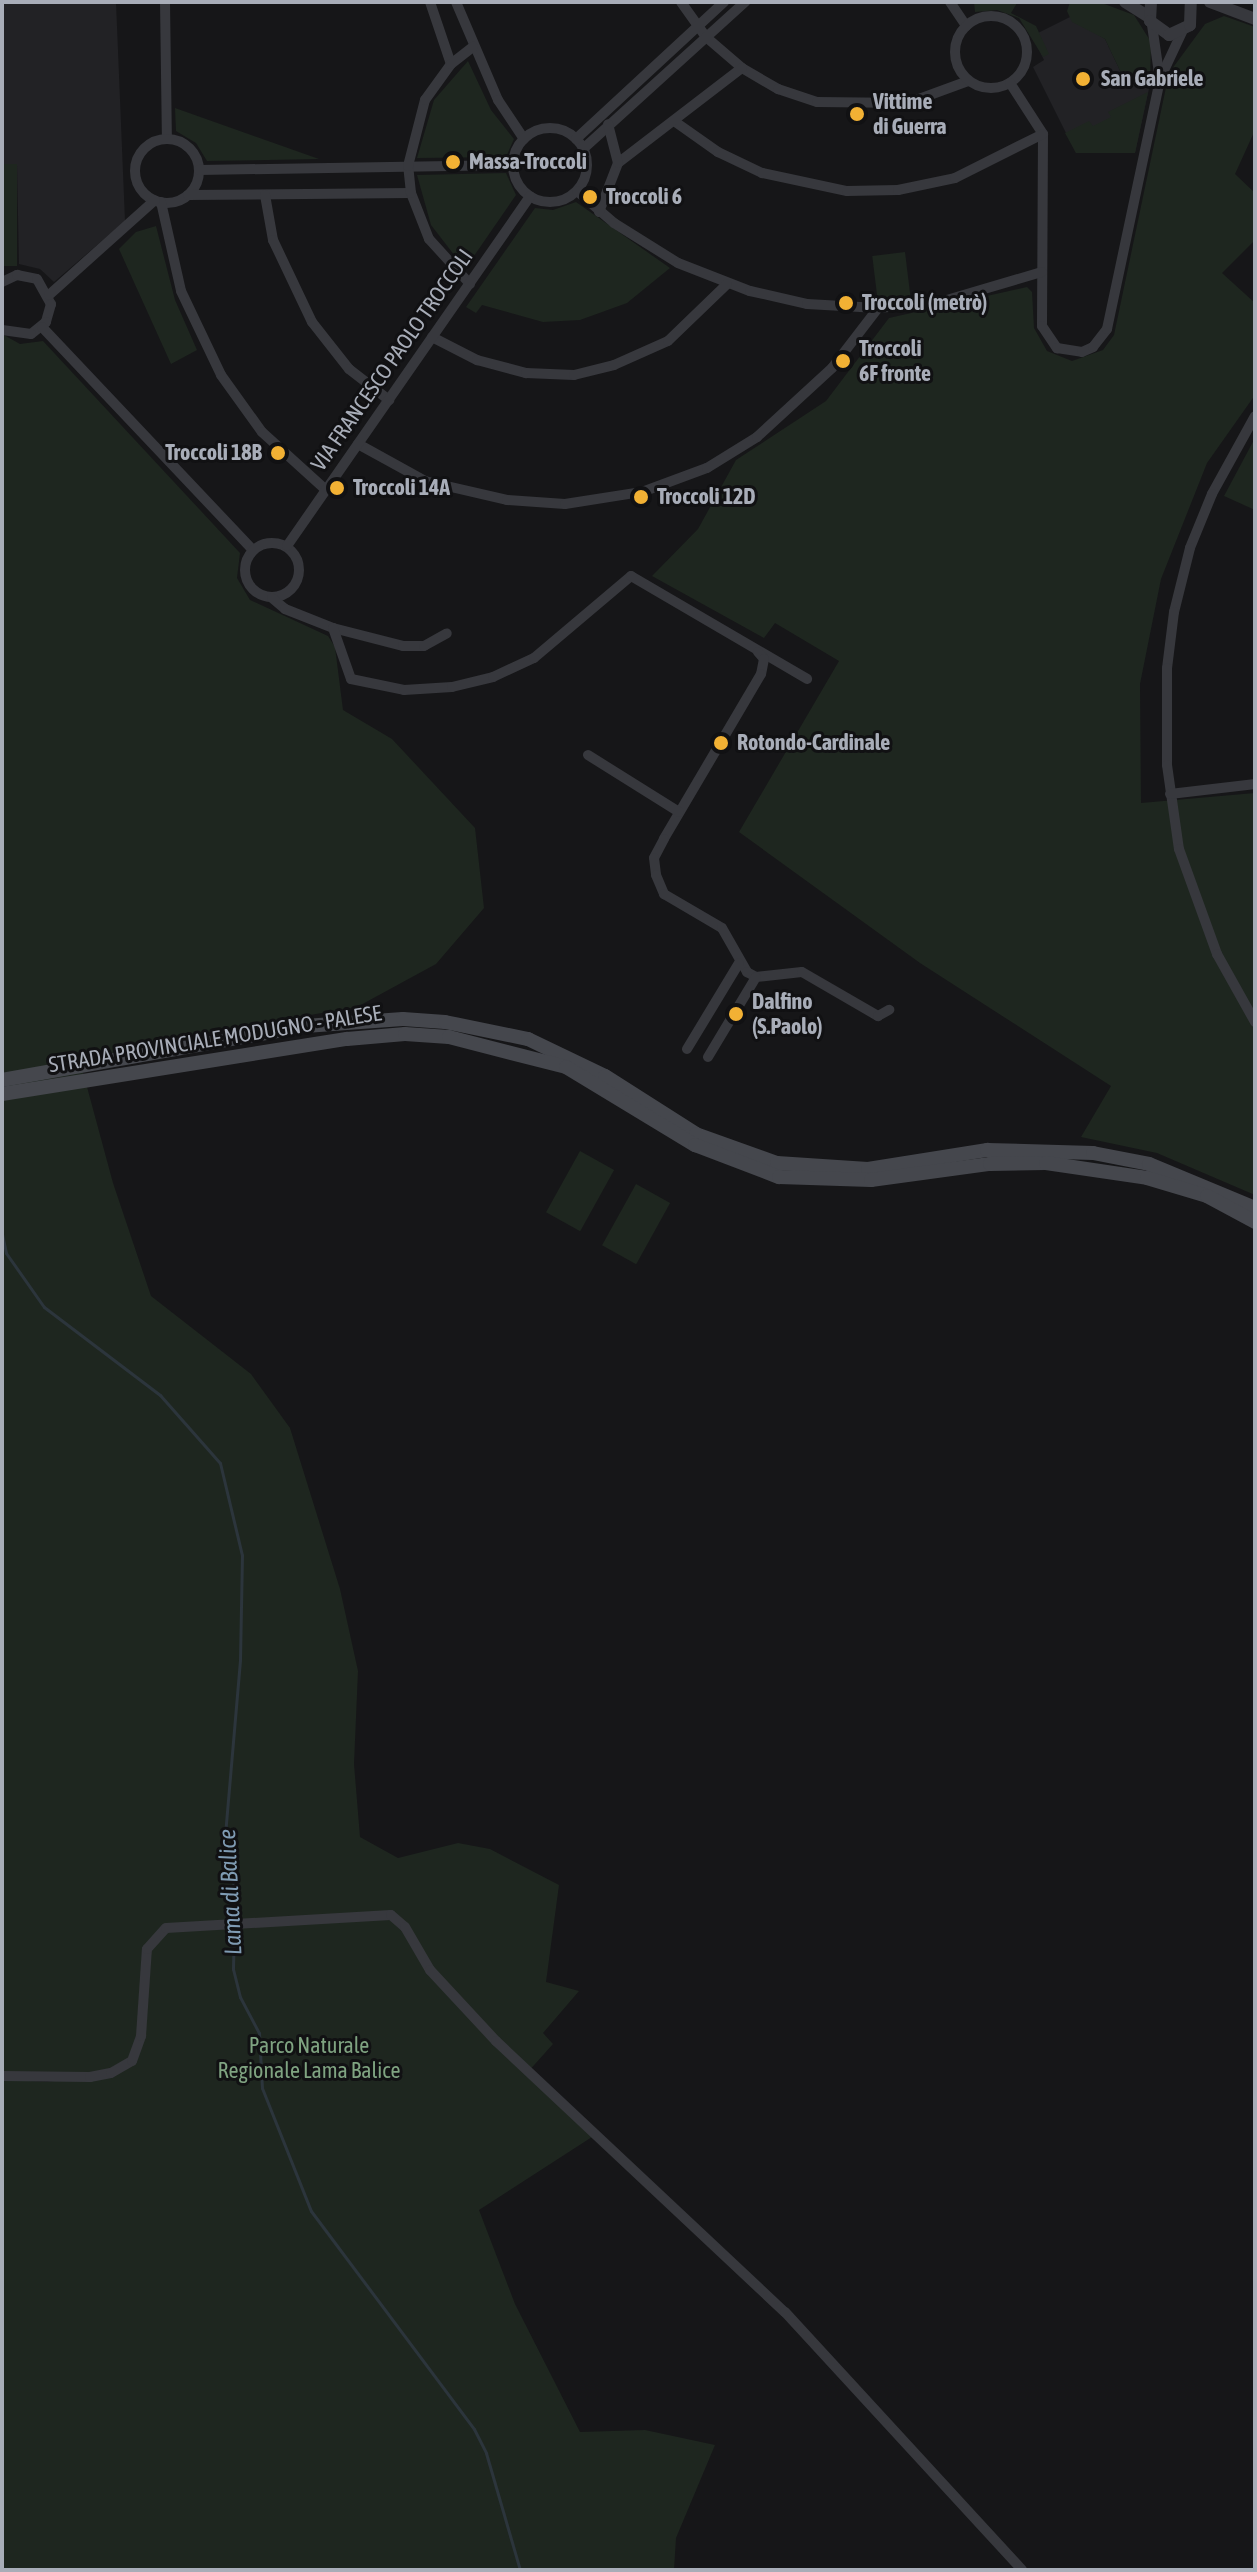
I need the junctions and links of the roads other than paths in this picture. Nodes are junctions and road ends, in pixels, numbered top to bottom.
1 (165, 2) edge
2 (430, 2) edge
3 (456, 2) edge
4 (681, 2) edge
5 (724, 2) edge
6 (745, 2) edge
7 (950, 2) edge
8 (1125, 2) edge
9 (1151, 2) edge
10 (1191, 2) edge
11 (1210, 2) edge
12 (1229, 12) junction
13 (1255, 19) edge
14 (1193, 20) junction
15 (1151, 21) junction
16 (966, 26) junction
17 (698, 27) junction
18 (1182, 32) junction
19 (706, 37) junction
20 (473, 47) junction
21 (451, 64) junction
22 (742, 68) junction
23 (1160, 79) junction
24 (968, 81) junction
25 (1010, 83) junction
26 (674, 121) junction
27 (608, 124) junction
28 (1043, 134) junction
29 (167, 139) junction
30 (524, 139) junction
31 (576, 139) junction
32 (583, 149) junction
33 (618, 163) junction
34 (513, 165) junction
35 (408, 166) junction
36 (199, 170) junction
37 (577, 191) junction
38 (411, 193) junction
39 (188, 195) junction
40 (265, 195) junction
41 (530, 196) junction
42 (158, 201) junction
43 (599, 212) junction
44 (1042, 272) junction
45 (2, 282) edge
46 (470, 284) junction
47 (727, 284) junction
48 (49, 295) junction
49 (878, 308) junction
50 (42, 327) junction
51 (2, 330) edge
52 (432, 337) junction
53 (389, 400) junction
54 (1255, 416) edge
55 (358, 444) junction
56 (326, 490) junction
57 (287, 546) junction
58 (253, 550) junction
59 (272, 598) junction
60 (333, 628) junction
61 (447, 633) dead end
62 (755, 649) junction
63 (807, 679) dead end
64 (588, 755) dead end
65 (1255, 784) edge
66 (1170, 794) junction
67 (679, 812) junction
68 (739, 963) junction
69 (756, 977) junction
70 (889, 1010) dead end
71 (1255, 1022) edge
72 (687, 1049) dead end
73 (708, 1057) dead end
74 (2, 1080) edge
75 (2, 1094) edge
76 (1255, 1208) edge
77 (1255, 1222) edge
78 (2, 2076) edge
79 (1022, 2570) edge

1 - 29 street
2 - 21 street
3 - 20 street
4 - 17 street
5 - 17 street
6 - 19 street
7 - 16 street
8 - 15 street
9 - 15 street
10 - 14 street
11 - 12 street
12 - 13 street
12 - 14 street
14 - 18 street
15 - 18 street
15 - 23 street
16 - 24 street
16 - 25 street
17 - 19 street
17 - 31 street
18 - 23 street
19 - 22 street
19 - 27 street
20 - 21 street
20 - 30 street
21 - 35 street
22 - 24 street
22 - 26 street
23 - 44 street
24 - 25 street
25 - 28 street
26 - 28 street
26 - 33 street
27 - 32 street
27 - 33 street
28 - 44 street
29 - 36 street
29 - 42 street
30 - 31 street
30 - 34 street
31 - 32 street
32 - 37 street
33 - 43 street
34 - 35 street
34 - 41 street
35 - 36 street
35 - 38 street
36 - 39 street
37 - 41 street
37 - 43 street
38 - 40 street
38 - 46 street
39 - 40 street
39 - 42 street
40 - 53 street
41 - 46 street, VIA FRANCESCO PAOLO TROCCOLI
42 - 48 street
42 - 56 street
43 - 47 street
44 - 49 street
45 - 48 street
46 - 52 street, VIA FRANCESCO PAOLO TROCCOLI
47 - 49 street
47 - 52 street
48 - 50 street
49 - 55 street
50 - 51 street
50 - 58 street
52 - 53 street, VIA FRANCESCO PAOLO TROCCOLI
53 - 55 street, VIA FRANCESCO PAOLO TROCCOLI
54 - 66 street
55 - 56 street, VIA FRANCESCO PAOLO TROCCOLI
56 - 57 street, VIA FRANCESCO PAOLO TROCCOLI
57 - 58 street
57 - 59 street
58 - 59 street
59 - 60 street
60 - 61 street
60 - 62 street
62 - 63 street
62 - 67 street
64 - 67 street
65 - 66 street
66 - 71 street
67 - 68 street
68 - 69 street
68 - 72 street
69 - 70 street
69 - 73 street
74 - 76 main road, STRADA PROVINCIALE MODUGNO - PALESE
75 - 77 main road, STRADA PROVINCIALE MODUGNO - PALESE
78 - 79 street

